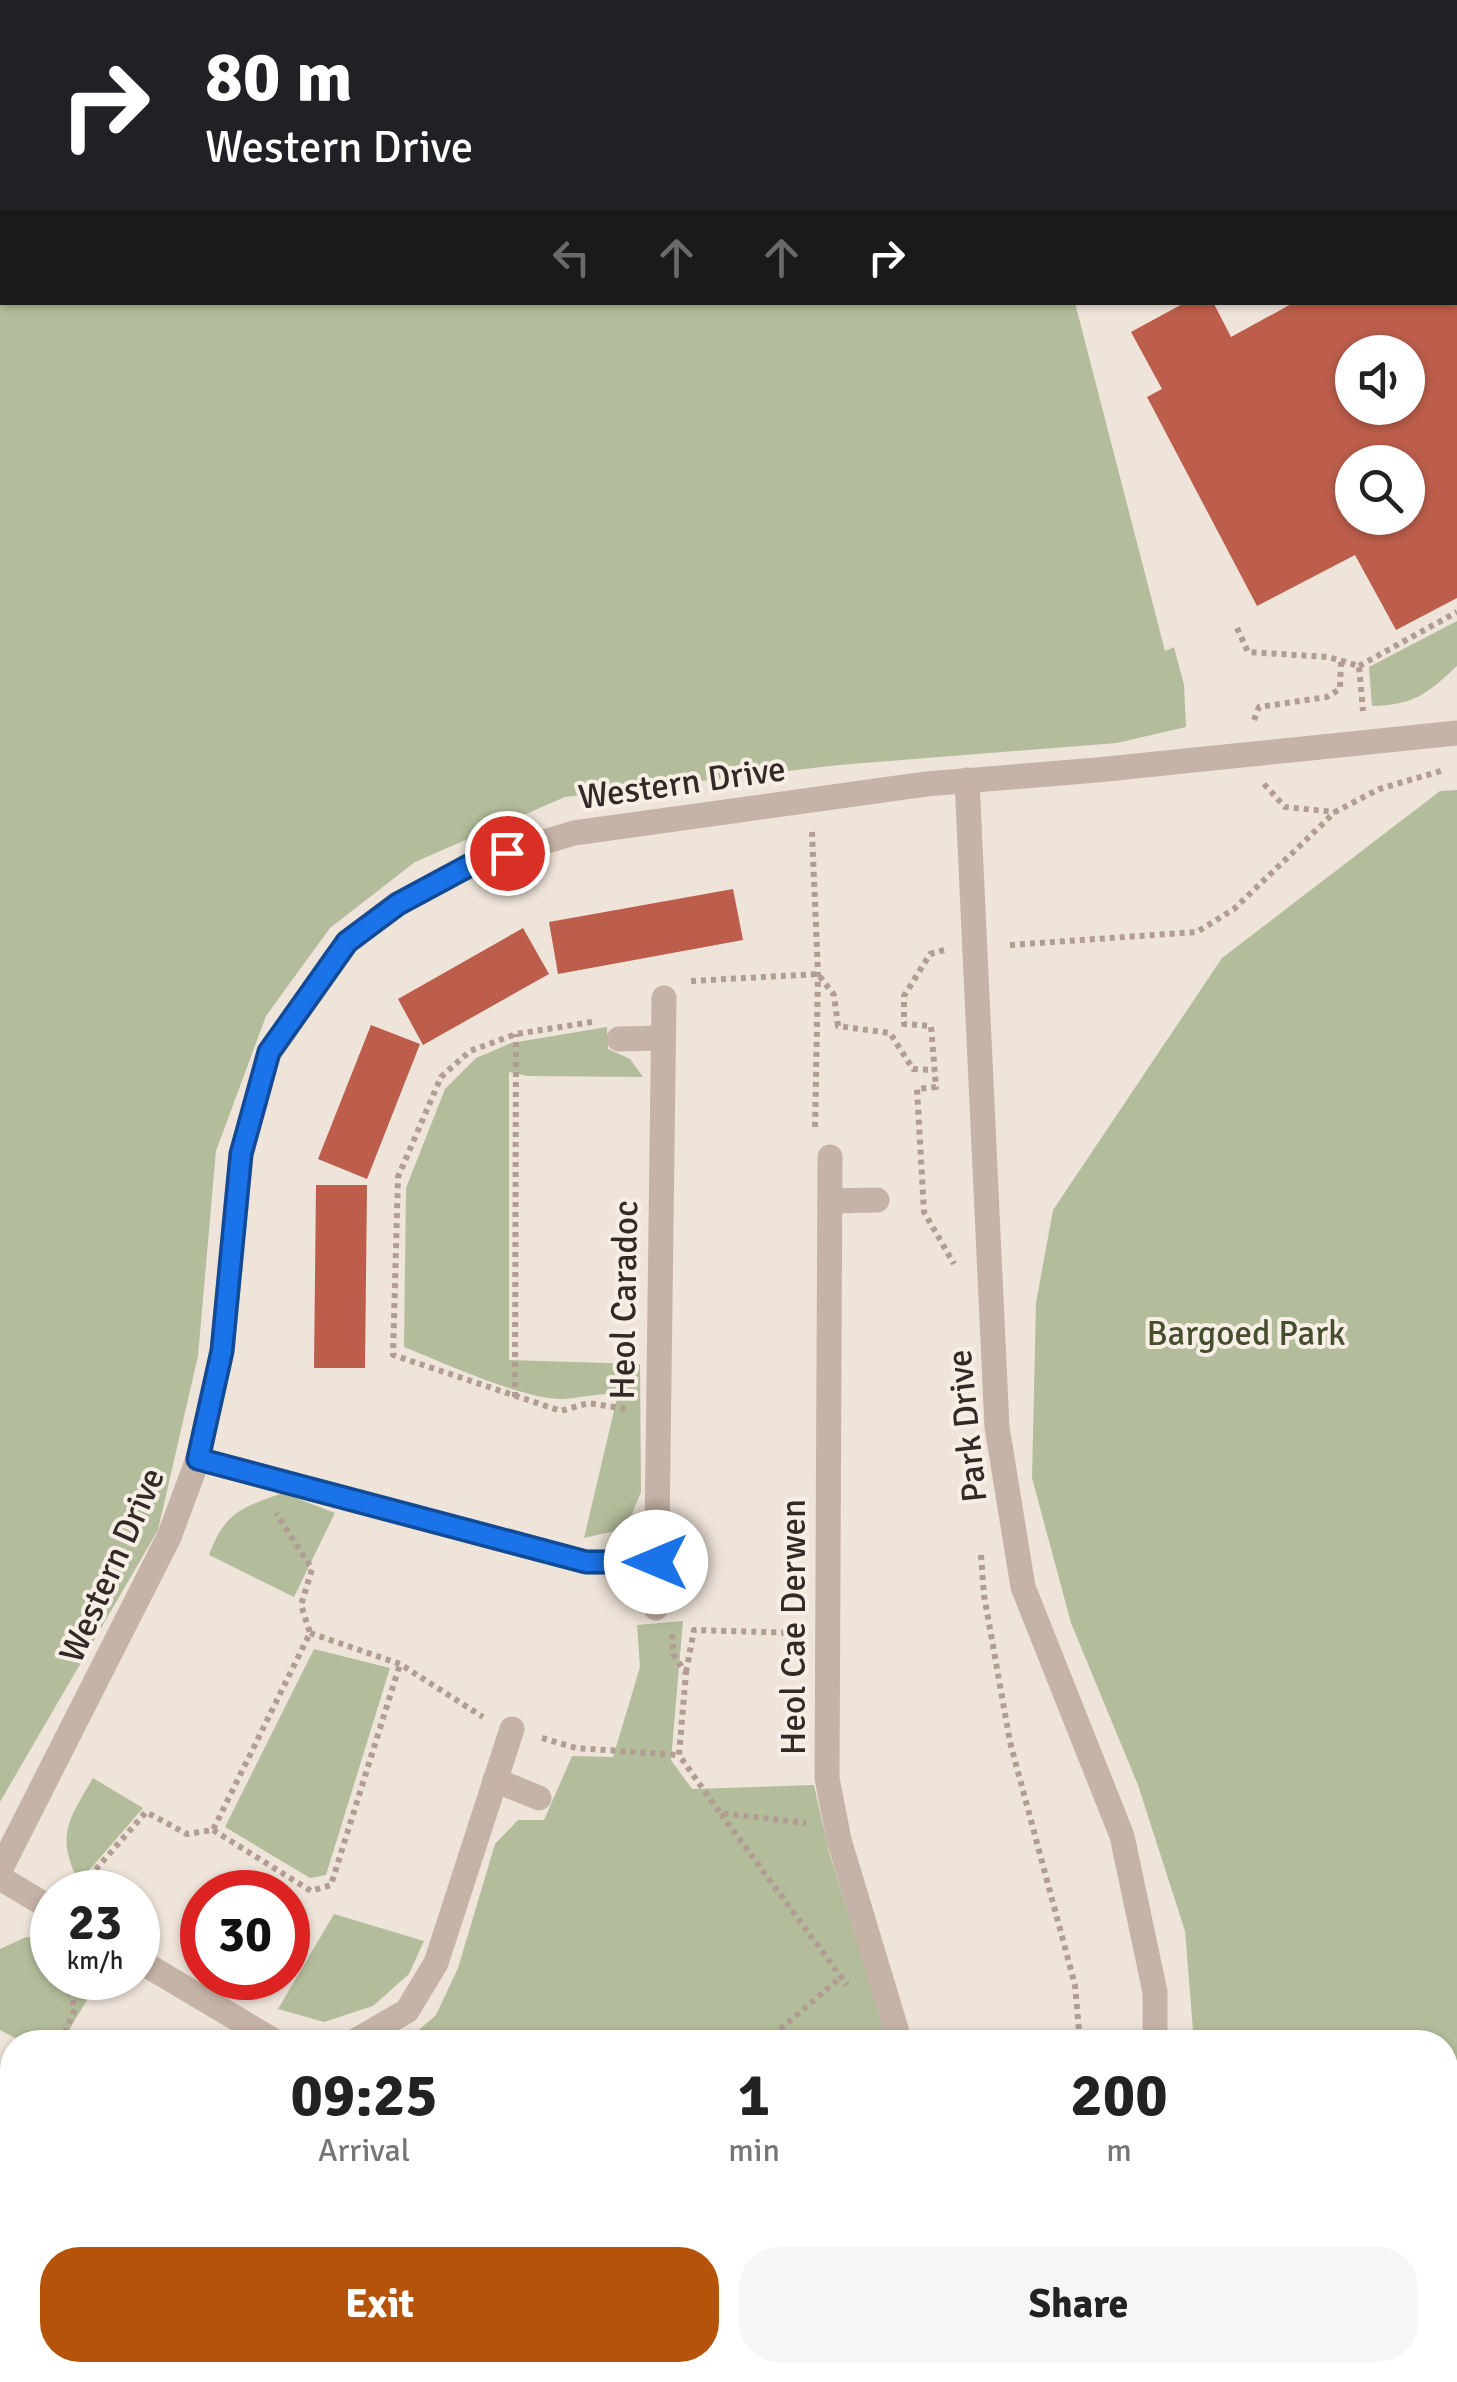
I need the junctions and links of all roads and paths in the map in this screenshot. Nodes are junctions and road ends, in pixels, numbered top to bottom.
1 (1457, 612) edge
2 (1237, 628) dead end
3 (1341, 662) junction
4 (1359, 666) junction
5 (1254, 720) dead end
6 (1457, 733) edge
7 (1365, 742) junction
8 (1457, 767) edge
9 (1260, 779) dead end
10 (968, 780) junction
11 (1336, 812) junction
12 (1010, 945) dead end
13 (664, 998) joint
14 (610, 1030) joint
15 (516, 1034) junction
16 (663, 1038) junction
17 (934, 1070) dead end
18 (830, 1156) dead end
19 (878, 1200) dead end
20 (830, 1202) junction
21 (515, 1396) junction
22 (658, 1413) junction
23 (198, 1459) junction
24 (268, 1480) junction
25 (656, 1562) junction
26 (656, 1608) joint
27 (828, 1635) junction
28 (400, 1664) dead end
29 (686, 1673) junction
30 (512, 1729) dead end
31 (495, 1780) junction
32 (538, 1798) dead end
33 (720, 1813) junction
34 (837, 1827) junction
35 (213, 1830) junction
36 (95, 1870) edge
37 (0, 1874) edge
38 (30, 1894) edge
39 (160, 1973) edge
40 (841, 1977) junction
41 (851, 1990) dead end
42 (72, 2000) edge
43 (67, 2030) edge
44 (256, 2030) edge
45 (375, 2030) edge
46 (779, 2030) edge
47 (896, 2030) edge
48 (1156, 2030) edge

1 - 4 path
2 - 3 path
3 - 4 path
3 - 5 path
4 - 7 path
6 - 7 street, Western Drive
7 - 10 street, Western Drive
8 - 11 path
9 - 11 path
10 - 23 street, Western Drive
10 - 48 street, Park Drive
11 - 12 path
13 - 16 street, Heol Caradoc
13 - 17 path
14 - 15 path
14 - 16 street
15 - 21 path
15 - 21 path
16 - 22 street, Heol Caradoc
18 - 20 street, Heol Cae Derwen
19 - 20 street
20 - 27 street, Heol Cae Derwen
21 - 22 path
22 - 25 street, Heol Caradoc
23 - 24 street
23 - 37 street, Western Drive
24 - 25 street
24 - 35 path
25 - 26 street, Heol Caradoc
26 - 29 path
27 - 29 path
27 - 34 street, Heol Cae Derwen
28 - 35 path
29 - 33 path
30 - 31 street
31 - 32 street
31 - 45 street
33 - 34 path
33 - 40 path
34 - 47 street, Heol Cae Derwen
35 - 36 path
37 - 38 street
39 - 44 street
40 - 41 path
40 - 46 path
42 - 43 path

